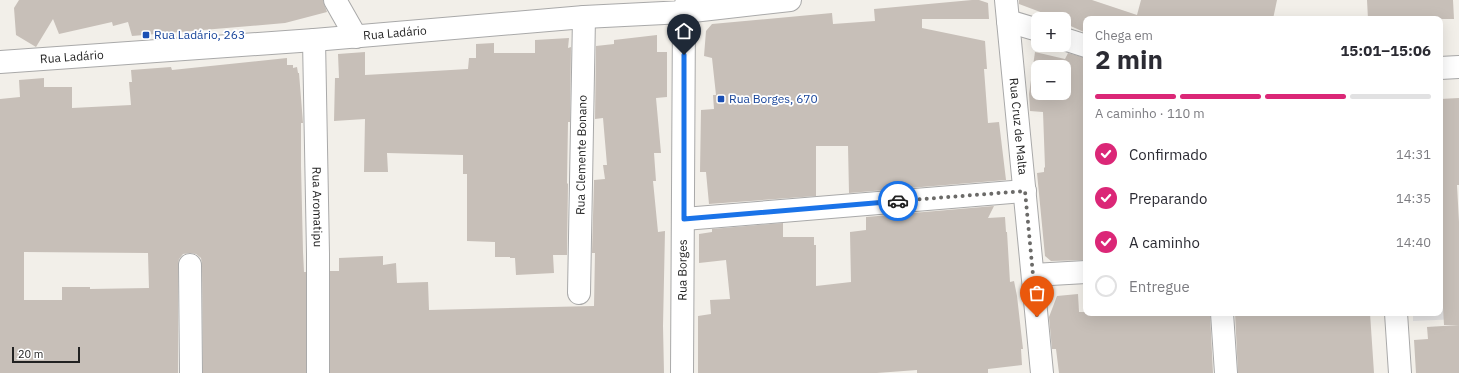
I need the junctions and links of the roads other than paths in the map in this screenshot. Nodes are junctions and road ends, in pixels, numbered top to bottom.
1 (336, 0) edge
2 (790, 0) edge
3 (685, 6) edge
4 (1007, 10) edge
5 (584, 17) junction
6 (1031, 25) edge
7 (356, 37) junction
8 (314, 40) junction
9 (1071, 41) edge
10 (1083, 45) edge
11 (0, 62) edge
12 (1459, 66) edge
13 (1443, 68) edge
14 (1025, 191) junction
15 (684, 219) junction
16 (190, 265) dead end
17 (1083, 272) edge
18 (1033, 275) junction
19 (579, 293) dead end
20 (1222, 316) edge
21 (1396, 316) edge
22 (192, 373) edge
23 (318, 373) edge
24 (682, 373) edge
25 (1042, 373) edge
26 (1226, 373) edge
27 (1400, 373) edge

1 - 7 street
2 - 3 street, Rua Ladário
3 - 5 street, Rua Ladário
3 - 15 street, Rua Borges
4 - 6 street
4 - 14 street, Rua Cruz de Malta
5 - 7 street, Rua Ladário
5 - 19 street, Rua Clemente Bonano
7 - 8 street, Rua Ladário
8 - 11 street, Rua Ladário
8 - 23 street, Rua Aromatipu
9 - 10 street
12 - 13 street
14 - 15 street
14 - 18 street, Rua Cruz de Malta
15 - 24 street, Rua Borges
16 - 22 street
17 - 18 street
18 - 25 street, Rua Cruz de Malta
20 - 26 street
21 - 27 street

